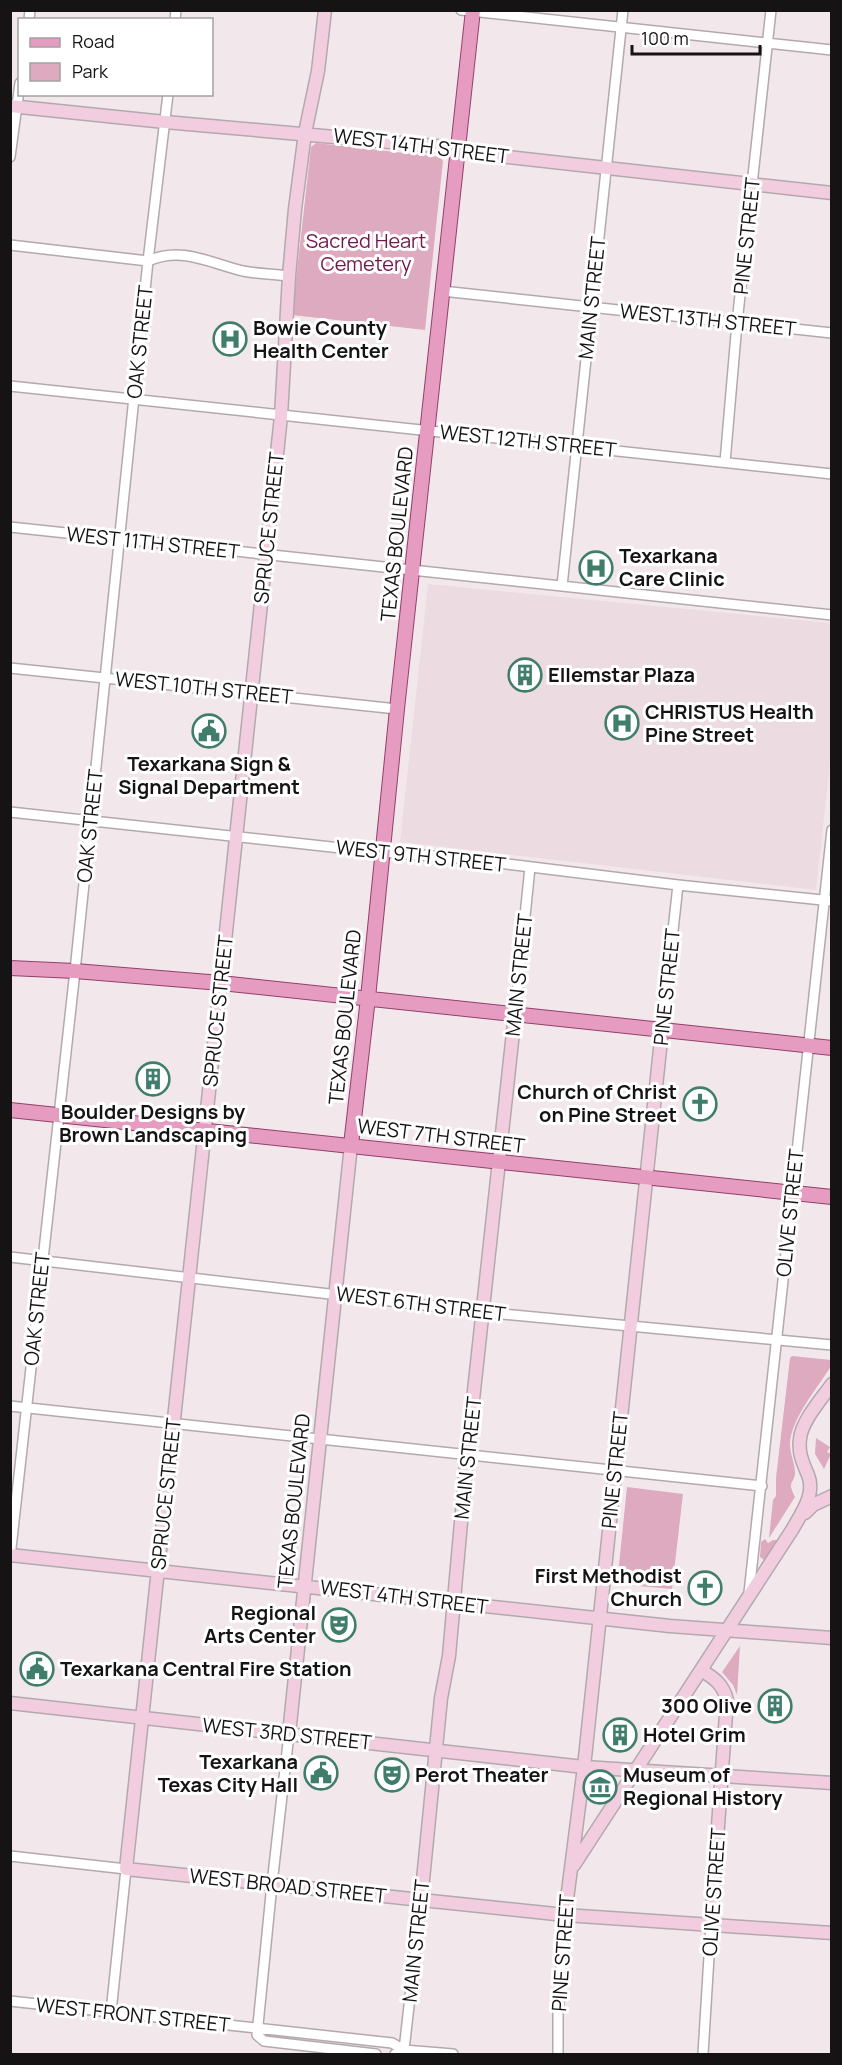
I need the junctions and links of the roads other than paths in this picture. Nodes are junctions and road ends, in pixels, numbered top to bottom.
1 (325, 10) edge
2 (623, 10) edge
3 (771, 10) edge
4 (469, 11) edge
5 (622, 28) junction
6 (768, 43) junction
7 (831, 50) edge
8 (18, 89) edge
9 (168, 96) edge
10 (13, 106) edge
11 (165, 122) junction
12 (305, 133) junction
13 (458, 148) junction
14 (10, 157) edge
15 (605, 167) junction
16 (753, 184) junction
17 (831, 193) edge
18 (10, 245) edge
19 (148, 261) junction
20 (289, 276) junction
21 (442, 291) junction
22 (591, 308) junction
23 (737, 323) junction
24 (831, 333) edge
25 (10, 386) edge
26 (134, 399) junction
27 (281, 416) junction
28 (428, 430) junction
29 (576, 447) junction
30 (725, 462) junction
31 (831, 474) edge
32 (10, 527) edge
33 (120, 538) junction
34 (267, 555) junction
35 (412, 569) junction
36 (562, 586) junction
37 (831, 615) edge
38 (10, 668) edge
39 (105, 678) junction
40 (252, 694) junction
41 (397, 709) junction
42 (10, 812) edge
43 (90, 820) junction
44 (831, 830) edge
45 (238, 837) junction
46 (382, 851) junction
47 (530, 867) junction
48 (678, 885) junction
49 (828, 901) edge
50 (10, 968) edge
51 (75, 971) junction
52 (221, 983) junction
53 (368, 998) junction
54 (515, 1014) junction
55 (663, 1030) junction
56 (809, 1045) junction
57 (831, 1048) edge
58 (10, 1110) edge
59 (59, 1115) junction
60 (205, 1131) junction
61 (351, 1145) junction
62 (499, 1163) junction
63 (646, 1178) junction
64 (792, 1193) junction
65 (831, 1197) edge
66 (10, 1257) edge
67 (42, 1261) junction
68 (190, 1277) junction
69 (335, 1294) junction
70 (483, 1311) junction
71 (630, 1327) junction
72 (777, 1341) junction
73 (831, 1345) edge
74 (831, 1384) edge
75 (10, 1406) edge
76 (27, 1408) junction
77 (173, 1424) junction
78 (320, 1440) junction
79 (467, 1455) junction
80 (615, 1471) junction
81 (809, 1476) junction
82 (762, 1486) junction
83 (831, 1494) edge
84 (792, 1530) junction
85 (11, 1556) edge
86 (158, 1570) junction
87 (305, 1586) junction
88 (749, 1596) junction
89 (454, 1603) junction
90 (600, 1618) junction
91 (726, 1631) junction
92 (831, 1638) edge
93 (701, 1670) junction
94 (10, 1703) edge
95 (142, 1719) junction
96 (289, 1734) junction
97 (436, 1750) junction
98 (584, 1767) junction
99 (636, 1770) junction
100 (722, 1776) junction
101 (831, 1783) edge
102 (10, 1856) edge
103 (126, 1869) junction
104 (570, 1872) junction
105 (272, 1884) junction
106 (421, 1900) junction
107 (565, 1915) junction
108 (711, 1924) junction
109 (831, 1933) edge
110 (10, 2001) edge
111 (111, 2012) junction
112 (256, 2028) junction
113 (400, 2052) edge
114 (376, 2055) edge
115 (453, 2055) edge
116 (558, 2055) edge
117 (704, 2055) edge

1 - 12 street, SPRUCE STREET
2 - 5 street, MAIN STREET
3 - 6 street, PINE STREET
4 - 5 street
4 - 13 main road, TEXAS BOULEVARD
5 - 6 street
5 - 15 street, MAIN STREET
6 - 7 street
6 - 16 street, PINE STREET
8 - 10 street
9 - 11 street, OAK STREET
10 - 11 street, WEST 14TH STREET
10 - 14 street
11 - 12 street, WEST 14TH STREET
11 - 19 street, OAK STREET
12 - 13 street, WEST 14TH STREET
12 - 20 street, SPRUCE STREET
13 - 15 street, WEST 14TH STREET
13 - 21 main road, TEXAS BOULEVARD
15 - 16 street, WEST 14TH STREET
15 - 22 street, MAIN STREET
16 - 17 street, WEST 14TH STREET
16 - 23 street, PINE STREET
18 - 19 street
19 - 20 street
19 - 26 street, OAK STREET
20 - 27 street, SPRUCE STREET
21 - 22 street, WEST 13TH STREET
21 - 28 main road, TEXAS BOULEVARD
22 - 23 street, WEST 13TH STREET
22 - 29 street, MAIN STREET
23 - 24 street, WEST 13TH STREET
23 - 30 street, PINE STREET
25 - 26 street, WEST 12TH STREET
26 - 27 street, WEST 12TH STREET
26 - 33 street, OAK STREET
27 - 28 street, WEST 12TH STREET
27 - 34 street, SPRUCE STREET
28 - 29 street, WEST 12TH STREET
28 - 35 main road, TEXAS BOULEVARD
29 - 30 street, WEST 12TH STREET
29 - 36 street, MAIN STREET
30 - 31 street, WEST 12TH STREET
32 - 33 street, WEST 11TH STREET
33 - 34 street, WEST 11TH STREET
33 - 39 street, OAK STREET
34 - 35 street, WEST 11TH STREET
34 - 40 street, SPRUCE STREET
35 - 36 street, WEST 11TH STREET
35 - 41 main road, TEXAS BOULEVARD
36 - 37 street, WEST 11TH STREET
38 - 39 street, WEST 10TH STREET
39 - 40 street, WEST 10TH STREET
39 - 43 street, OAK STREET
40 - 41 street, WEST 10TH STREET
40 - 45 street, SPRUCE STREET
41 - 46 main road, TEXAS BOULEVARD
42 - 43 street, WEST 9TH STREET
43 - 45 street, WEST 9TH STREET
43 - 51 street, OAK STREET
44 - 49 street, OLIVE STREET
45 - 46 street, WEST 9TH STREET
45 - 52 street, SPRUCE STREET
46 - 47 street, WEST 9TH STREET
46 - 53 main road, TEXAS BOULEVARD
47 - 48 street, WEST 9TH STREET
47 - 54 street, MAIN STREET
48 - 49 street, WEST 9TH STREET
48 - 55 street, PINE STREET
49 - 56 street, OLIVE STREET
50 - 51 main road
51 - 52 main road
51 - 59 street, OAK STREET
52 - 53 main road
52 - 60 street, SPRUCE STREET
53 - 54 main road
53 - 61 main road, TEXAS BOULEVARD
54 - 55 main road
54 - 62 street, MAIN STREET
55 - 56 main road
55 - 63 street, PINE STREET
56 - 57 main road
56 - 64 street, OLIVE STREET
58 - 59 main road, WEST 7TH STREET
59 - 60 main road, WEST 7TH STREET
59 - 67 street, OAK STREET
60 - 61 main road, WEST 7TH STREET
60 - 68 street, SPRUCE STREET
61 - 62 main road, WEST 7TH STREET
61 - 69 street, TEXAS BOULEVARD
62 - 63 main road, WEST 7TH STREET
62 - 70 street, MAIN STREET
63 - 64 main road, WEST 7TH STREET
63 - 71 street, PINE STREET
64 - 65 main road, WEST 7TH STREET
64 - 72 street, OLIVE STREET
66 - 67 street, WEST 6TH STREET
67 - 68 street, WEST 6TH STREET
67 - 76 street, OAK STREET
68 - 69 street, WEST 6TH STREET
68 - 77 street, SPRUCE STREET
69 - 70 street, WEST 6TH STREET
69 - 78 street, TEXAS BOULEVARD
70 - 71 street, WEST 6TH STREET
70 - 79 street, MAIN STREET
71 - 72 street, WEST 6TH STREET
71 - 80 street, PINE STREET
72 - 73 street, WEST 6TH STREET
72 - 82 street, OLIVE STREET
74 - 81 street
75 - 76 street
76 - 77 street
76 - 85 street, OAK STREET
77 - 78 street
77 - 86 street, SPRUCE STREET
78 - 79 street
78 - 87 street, TEXAS BOULEVARD
79 - 80 street
79 - 89 street, MAIN STREET
80 - 82 street
80 - 90 street, PINE STREET
81 - 83 street
81 - 84 street
82 - 88 street, OLIVE STREET
83 - 84 street
84 - 88 street
85 - 86 street, WEST 4TH STREET
86 - 87 street, WEST 4TH STREET
86 - 95 street, SPRUCE STREET
87 - 89 street, WEST 4TH STREET
87 - 96 street, TEXAS BOULEVARD
88 - 91 street
89 - 90 street, WEST 4TH STREET
89 - 97 street, MAIN STREET
90 - 91 street, WEST 4TH STREET
90 - 98 street, PINE STREET
91 - 92 street, WEST 4TH STREET
91 - 93 street
93 - 99 street
93 - 100 street, OLIVE STREET
94 - 95 street, WEST 3RD STREET
95 - 96 street, WEST 3RD STREET
95 - 103 street, SPRUCE STREET
96 - 97 street, WEST 3RD STREET
96 - 105 street, TEXAS BOULEVARD
97 - 98 street, WEST 3RD STREET
97 - 106 street, MAIN STREET
98 - 99 street, WEST 3RD STREET
98 - 104 street, PINE STREET
99 - 100 street, WEST 3RD STREET
99 - 104 street
100 - 101 street, WEST 3RD STREET
100 - 108 street, OLIVE STREET
102 - 103 street, WEST BROAD STREET
103 - 105 street, WEST BROAD STREET
103 - 111 street, SPRUCE STREET
104 - 107 street, PINE STREET
105 - 106 street, WEST BROAD STREET
105 - 112 street, TEXAS BOULEVARD
106 - 107 street, WEST BROAD STREET
106 - 113 street, MAIN STREET
107 - 108 street, WEST BROAD STREET
107 - 116 street, PINE STREET
108 - 109 street, WEST BROAD STREET
108 - 117 street, OLIVE STREET
110 - 111 street, WEST FRONT STREET
111 - 112 street, WEST FRONT STREET
112 - 113 street, WEST FRONT STREET
112 - 114 street, WEST FRONT STREET
113 - 115 street, WEST FRONT STREET

